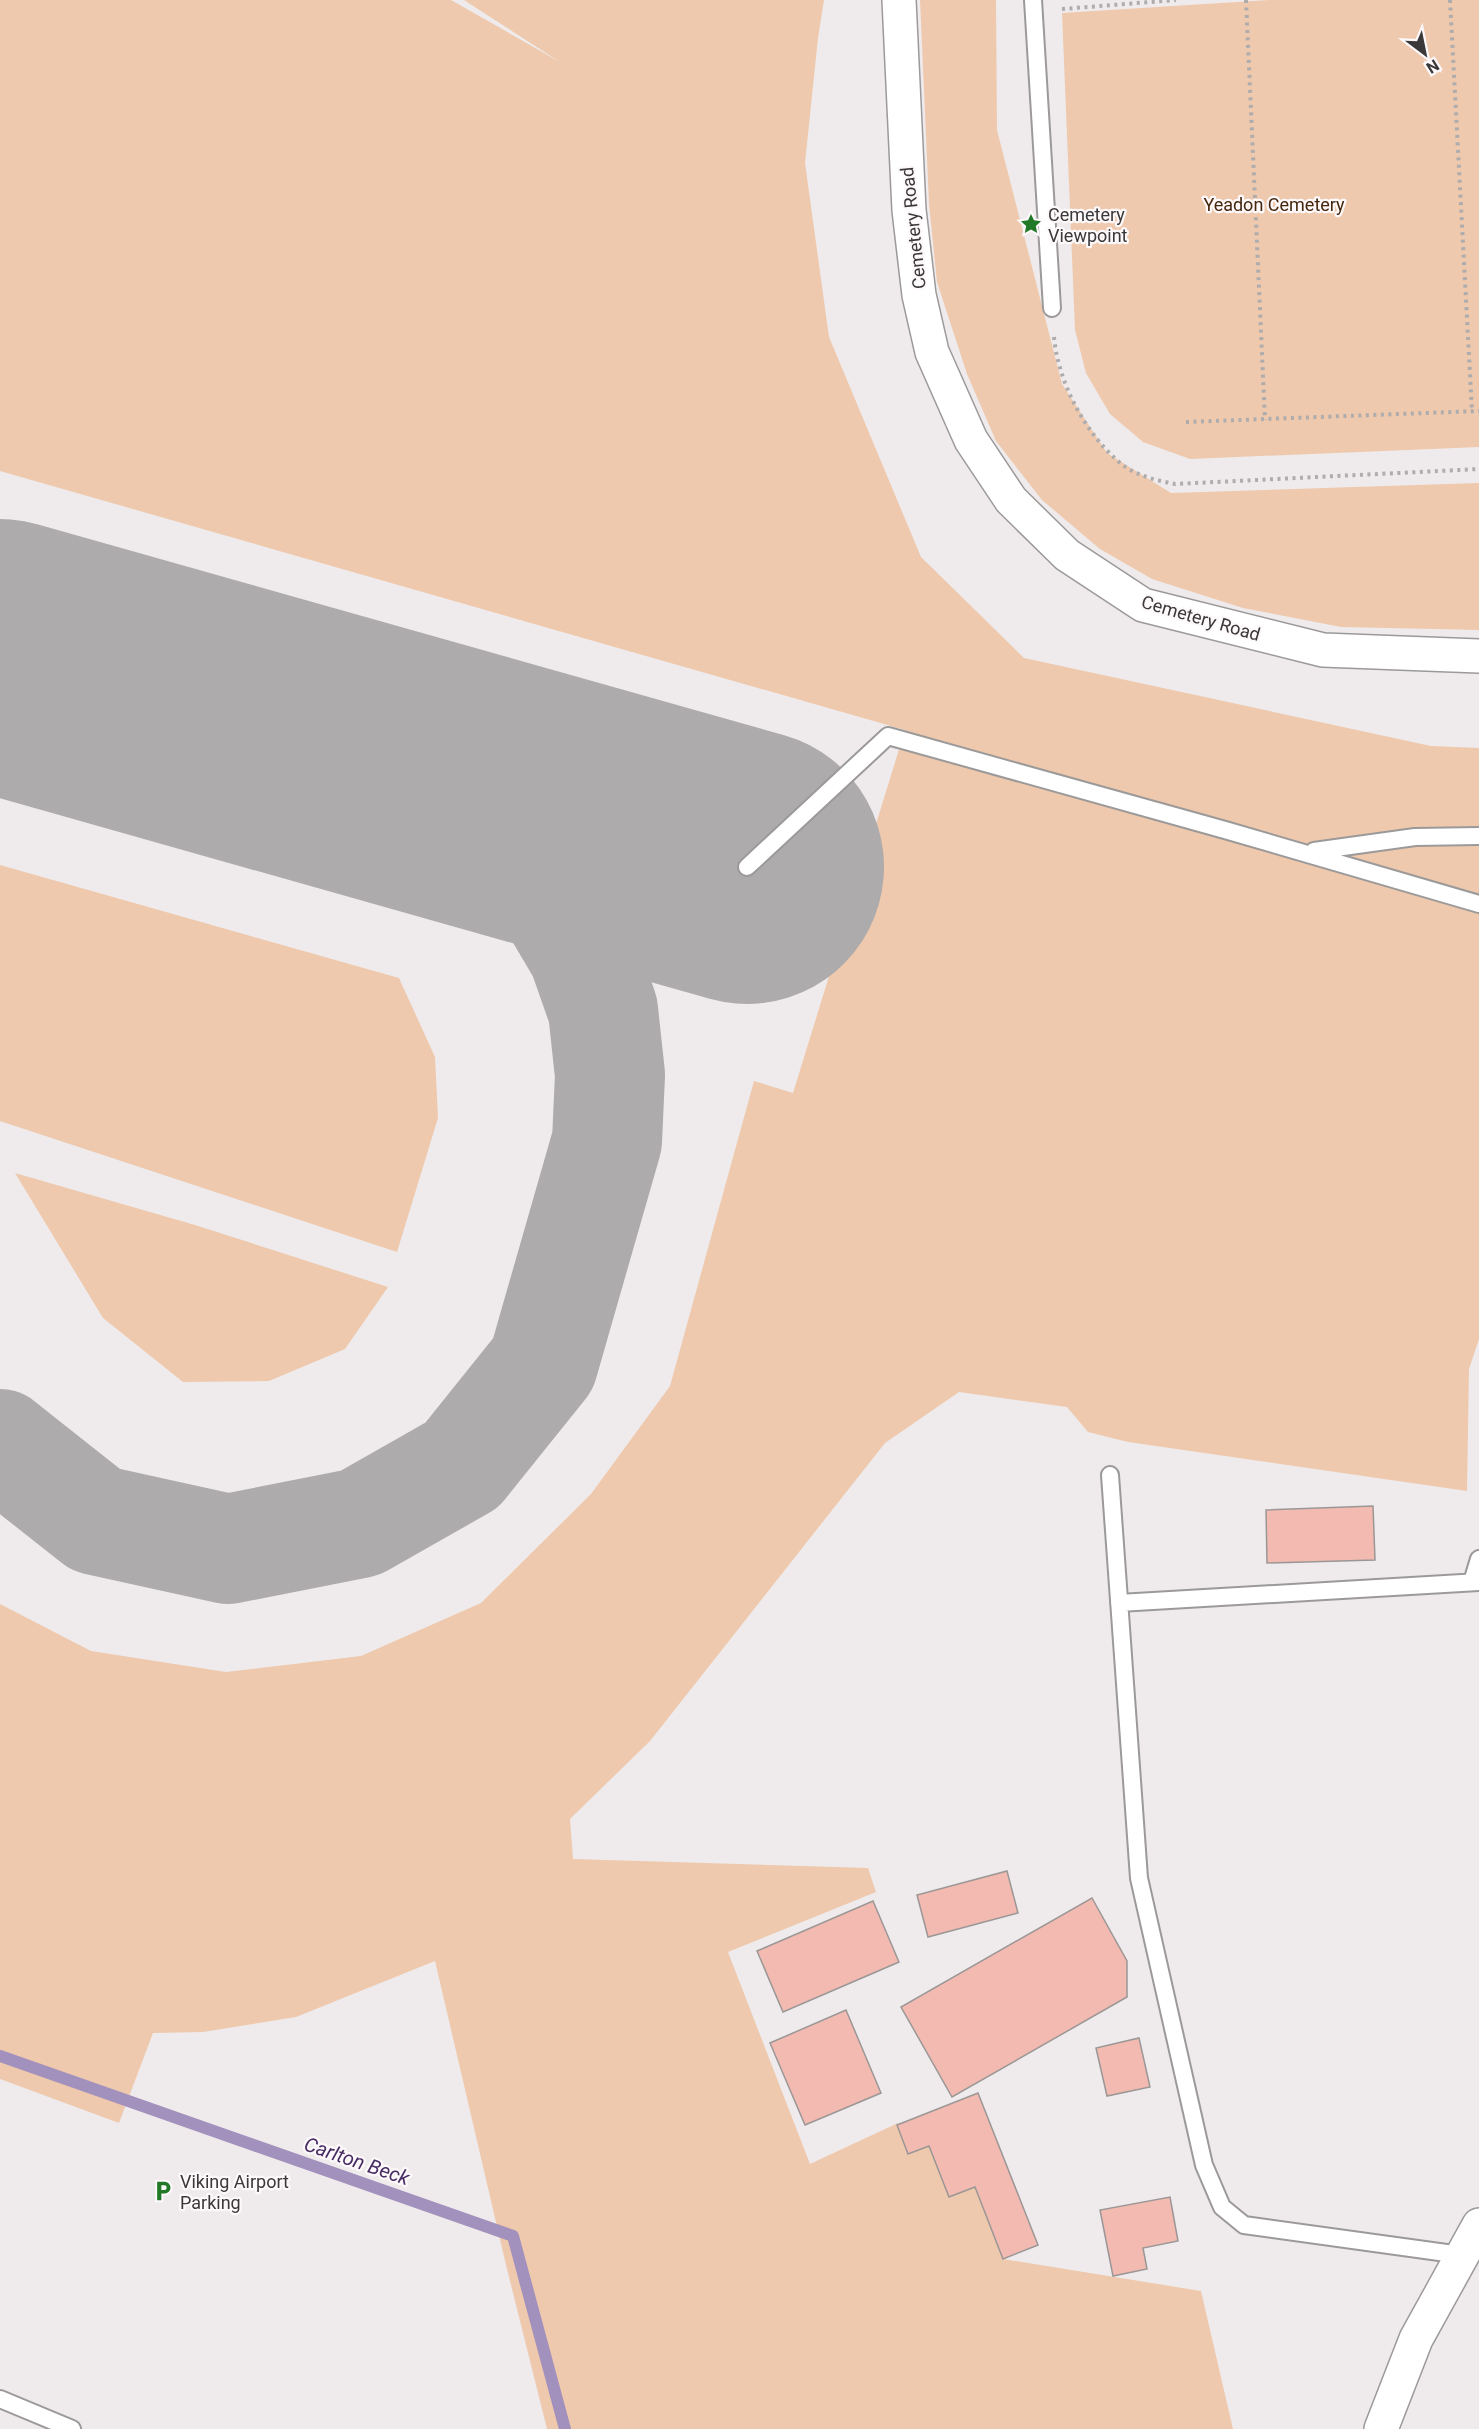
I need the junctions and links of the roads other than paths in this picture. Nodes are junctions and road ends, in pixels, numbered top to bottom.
1 (899, 0) edge
2 (1034, 6) edge
3 (1052, 308) road end
4 (1479, 656) edge
5 (1479, 836) edge
6 (1304, 852) junction
7 (747, 867) dead end
8 (1479, 904) edge
9 (1110, 1475) dead end
10 (1479, 1558) edge
11 (1475, 1582) edge
12 (1119, 1604) junction
13 (1479, 2225) edge
14 (1461, 2255) junction
15 (0, 2399) edge
16 (72, 2429) edge
17 (1382, 2429) edge

1 - 4 street, Cemetery Road
2 - 3 lane
5 - 6 lane
6 - 7 lane
6 - 8 lane
9 - 12 lane
10 - 11 lane
11 - 12 lane
12 - 14 lane
13 - 14 street
14 - 17 street
15 - 16 lane

